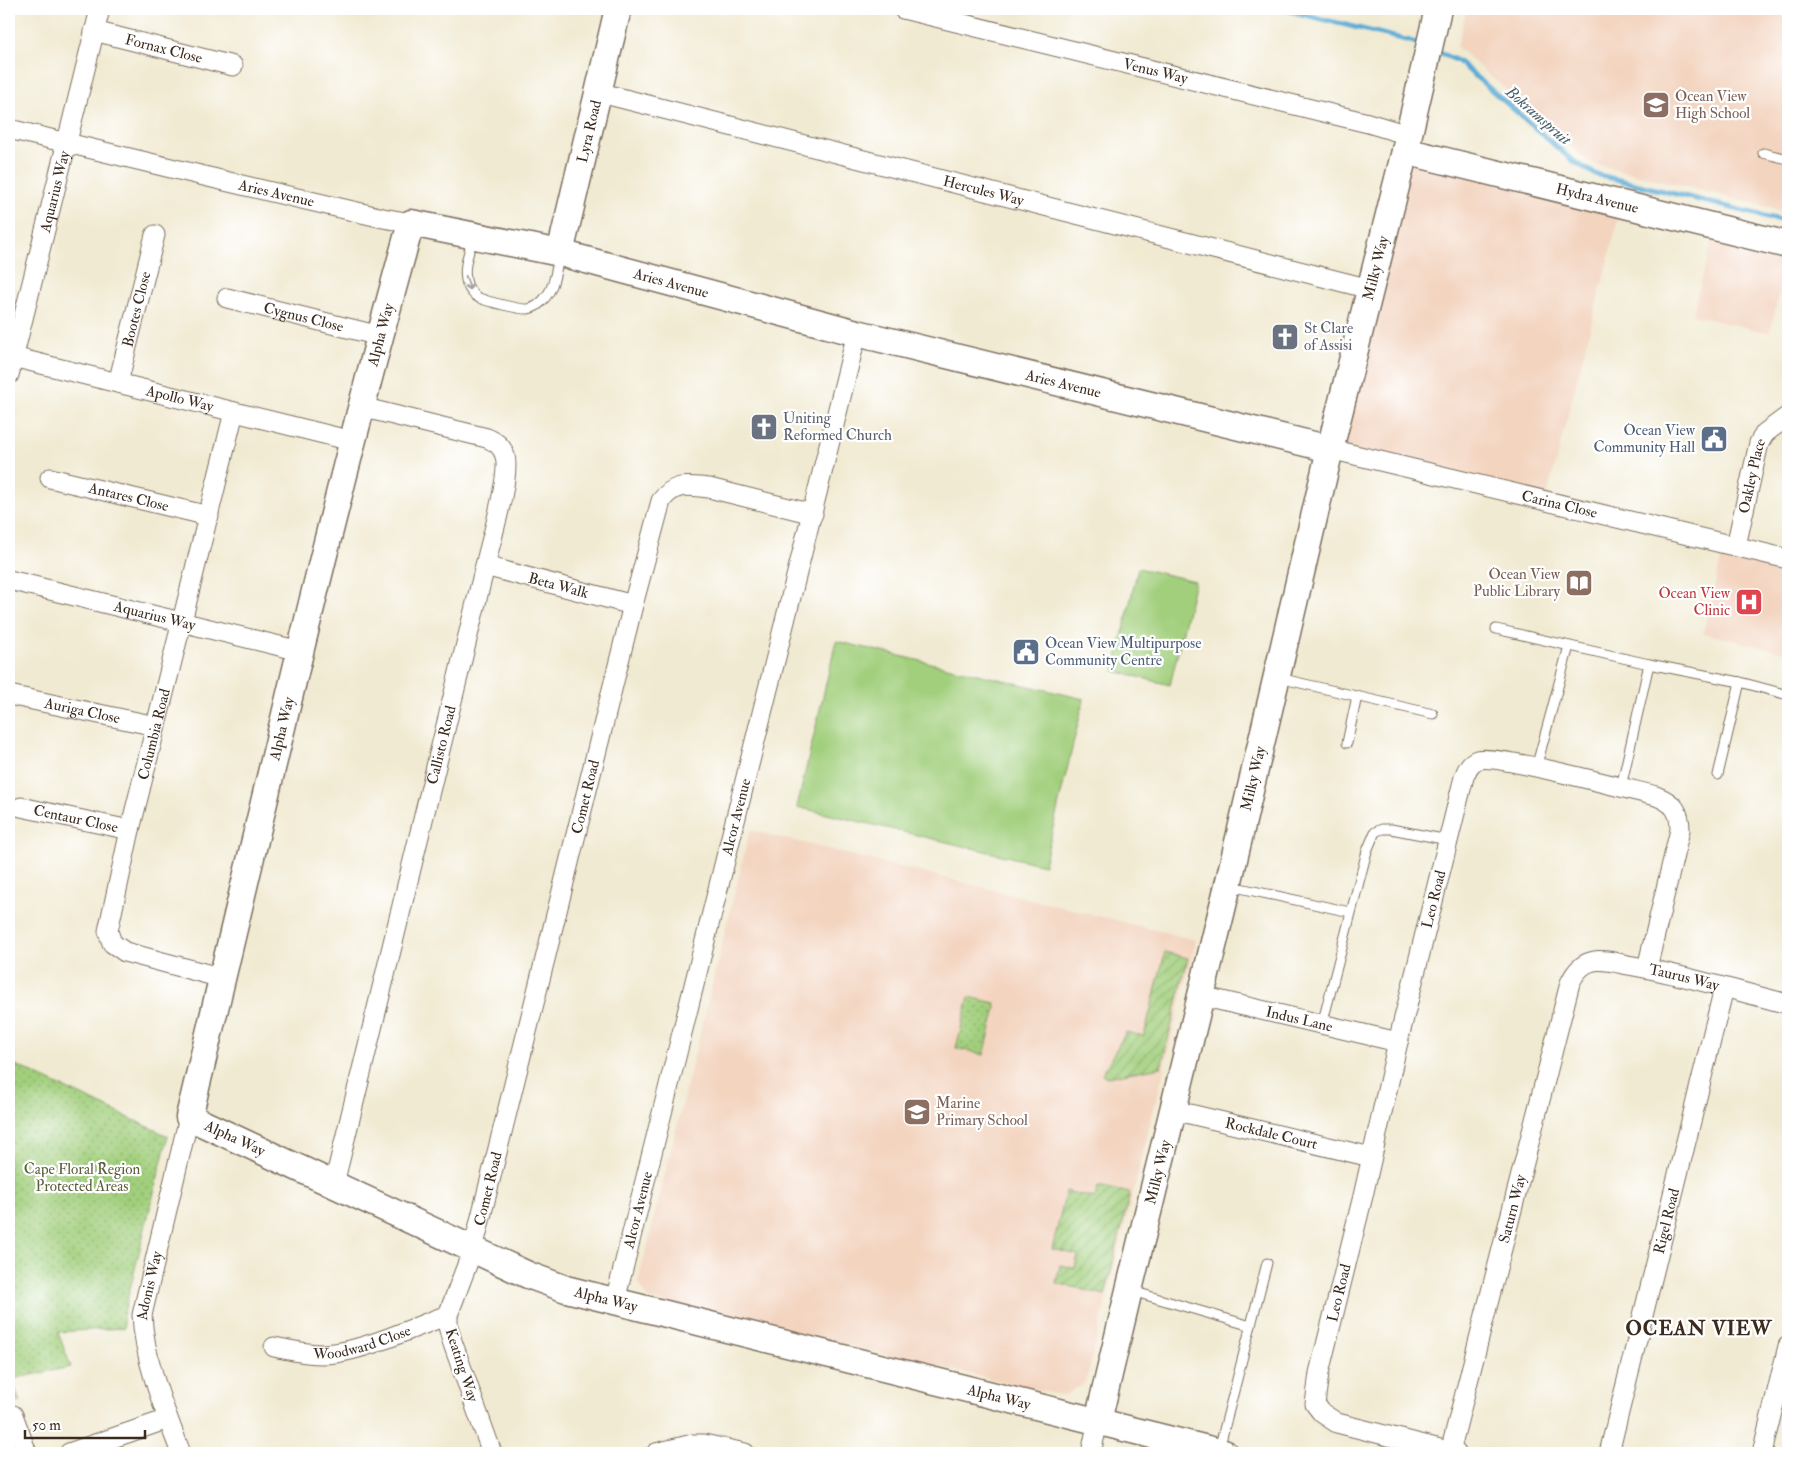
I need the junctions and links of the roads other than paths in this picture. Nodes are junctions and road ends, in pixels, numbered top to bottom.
1 (100, 9) edge
2 (618, 9) edge
3 (903, 9) edge
4 (1438, 9) edge
5 (94, 31) junction
6 (233, 66) dead end
7 (597, 92) junction
8 (9, 129) edge
9 (67, 143) junction
10 (1407, 143) junction
11 (1763, 154) dead end
12 (1788, 159) edge
13 (411, 223) junction
14 (155, 235) dead end
15 (473, 236) junction
16 (1788, 245) edge
17 (560, 253) junction
18 (1370, 289) junction
19 (227, 298) dead end
20 (857, 333) junction
21 (380, 336) junction
22 (10, 363) edge
23 (118, 383) junction
24 (361, 407) junction
25 (234, 412) junction
26 (1788, 416) edge
27 (352, 441) junction
28 (1330, 449) junction
29 (50, 478) dead end
30 (813, 514) junction
31 (209, 516) junction
32 (1736, 546) junction
33 (1788, 560) edge
34 (485, 566) junction
35 (9, 580) edge
36 (633, 606) junction
37 (183, 623) junction
38 (1496, 629) dead end
39 (1570, 646) junction
40 (300, 651) junction
41 (1649, 664) junction
42 (1277, 677) junction
43 (1740, 682) junction
44 (9, 695) edge
45 (1788, 695) edge
46 (1357, 696) junction
47 (1433, 714) dead end
48 (156, 726) junction
49 (1347, 743) dead end
50 (1536, 768) junction
51 (1718, 775) dead end
52 (1621, 788) junction
53 (22, 807) dead end
54 (130, 830) junction
55 (1448, 840) junction
56 (1228, 885) junction
57 (1350, 912) junction
58 (1579, 968) joint
59 (1647, 968) junction
60 (222, 978) junction
61 (1724, 988) junction
62 (1201, 996) junction
63 (1788, 1004) edge
64 (1322, 1025) junction
65 (1398, 1042) junction
66 (1173, 1110) junction
67 (189, 1118) junction
68 (1371, 1157) junction
69 (334, 1184) junction
70 (473, 1249) junction
71 (1267, 1263) dead end
72 (1128, 1290) junction
73 (615, 1302) junction
74 (448, 1314) junction
75 (1251, 1326) junction
76 (1788, 1346) edge
77 (274, 1347) dead end
78 (13, 1415) dead end
79 (168, 1419) junction
80 (1098, 1421) junction
81 (27, 1453) edge
82 (69, 1453) edge
83 (181, 1453) edge
84 (492, 1453) edge
85 (656, 1453) edge
86 (745, 1453) edge
87 (1091, 1453) edge
88 (1221, 1453) edge
89 (1453, 1453) edge
90 (1609, 1453) edge
91 (1762, 1453) edge

1 - 5 street, Aquarius Way
2 - 7 street, Lyra Road
3 - 10 street, Venus Way
4 - 10 street, Milky Way
5 - 6 street, Fornax Close
5 - 9 street, Aquarius Way
7 - 17 street, Lyra Road
7 - 18 street, Hercules Way
8 - 9 street, Aries Avenue
9 - 13 street, Aries Avenue
9 - 22 street, Aquarius Way
10 - 16 street, Hydra Avenue
10 - 18 street, Milky Way
11 - 12 lane
13 - 15 street, Aries Avenue
13 - 21 street, Alpha Way
14 - 23 street, Bootes Close
15 - 17 street, Aries Avenue
15 -> 17 lane
17 - 20 street, Aries Avenue
18 - 28 street, Milky Way
19 - 21 street, Cygnus Close
20 - 28 street, Aries Avenue
20 - 30 street, Alcor Avenue
21 - 24 street, Alpha Way
22 - 23 street, Apollo Way
23 - 25 street, Apollo Way
24 - 27 street, Alpha Way
24 - 34 street, Callisto Road
25 - 27 street, Apollo Way
25 - 31 street, Columbia Road
26 - 32 street, Oakley Place
27 - 40 street, Alpha Way
28 - 32 street, Carina Close
28 - 42 street, Milky Way
29 - 31 street, Antares Close
30 - 36 street, Comet Road
30 - 73 street, Alcor Avenue
31 - 37 street, Columbia Road
32 - 33 street, Carina Close
34 - 36 street, Beta Walk
34 - 69 street, Callisto Road
35 - 37 street, Aquarius Way
36 - 70 street, Comet Road
37 - 40 street, Aquarius Way
37 - 48 street, Columbia Road
38 - 39 lane
39 - 41 lane
39 - 50 lane
40 - 60 street, Alpha Way
41 - 43 lane
41 - 52 lane
42 - 46 lane
42 - 56 street, Milky Way
43 - 45 lane
43 - 51 lane
44 - 48 street, Auriga Close
46 - 47 lane
46 - 49 lane
48 - 54 street, Columbia Road
50 - 52 street, Leo Road
50 - 55 street, Leo Road
52 - 59 street, Leo Road
53 - 54 street, Centaur Close
54 - 60 street, Columbia Road
55 - 57 lane
55 - 65 street, Leo Road
56 - 57 lane
56 - 62 street, Milky Way
57 - 64 lane
58 - 59 street, Taurus Way
58 - 89 street, Saturn Way
59 - 61 street, Taurus Way
60 - 67 street, Alpha Way
61 - 63 street, Taurus Way
61 - 90 street, Rigel Road
62 - 64 street, Indus Lane
62 - 66 street, Milky Way
64 - 65 street, Indus Lane
65 - 68 street, Leo Road
66 - 68 street, Rockdale Court
66 - 72 street, Milky Way
67 - 69 street, Alpha Way
67 - 79 street, Adonis Way
68 - 89 street, Leo Road
69 - 70 street, Alpha Way
70 - 73 street, Alpha Way
70 - 74 street, Keating Way
71 - 75 lane
72 - 75 lane
72 - 80 street, Milky Way
73 - 80 street, Alpha Way
74 - 77 street, Woodward Close
74 - 84 street, Keating Way
75 - 88 lane
76 - 91 street
78 - 81 street
79 - 82 street
79 - 83 street, Adonis Way
80 - 87 street
80 - 88 street
85 - 86 street

